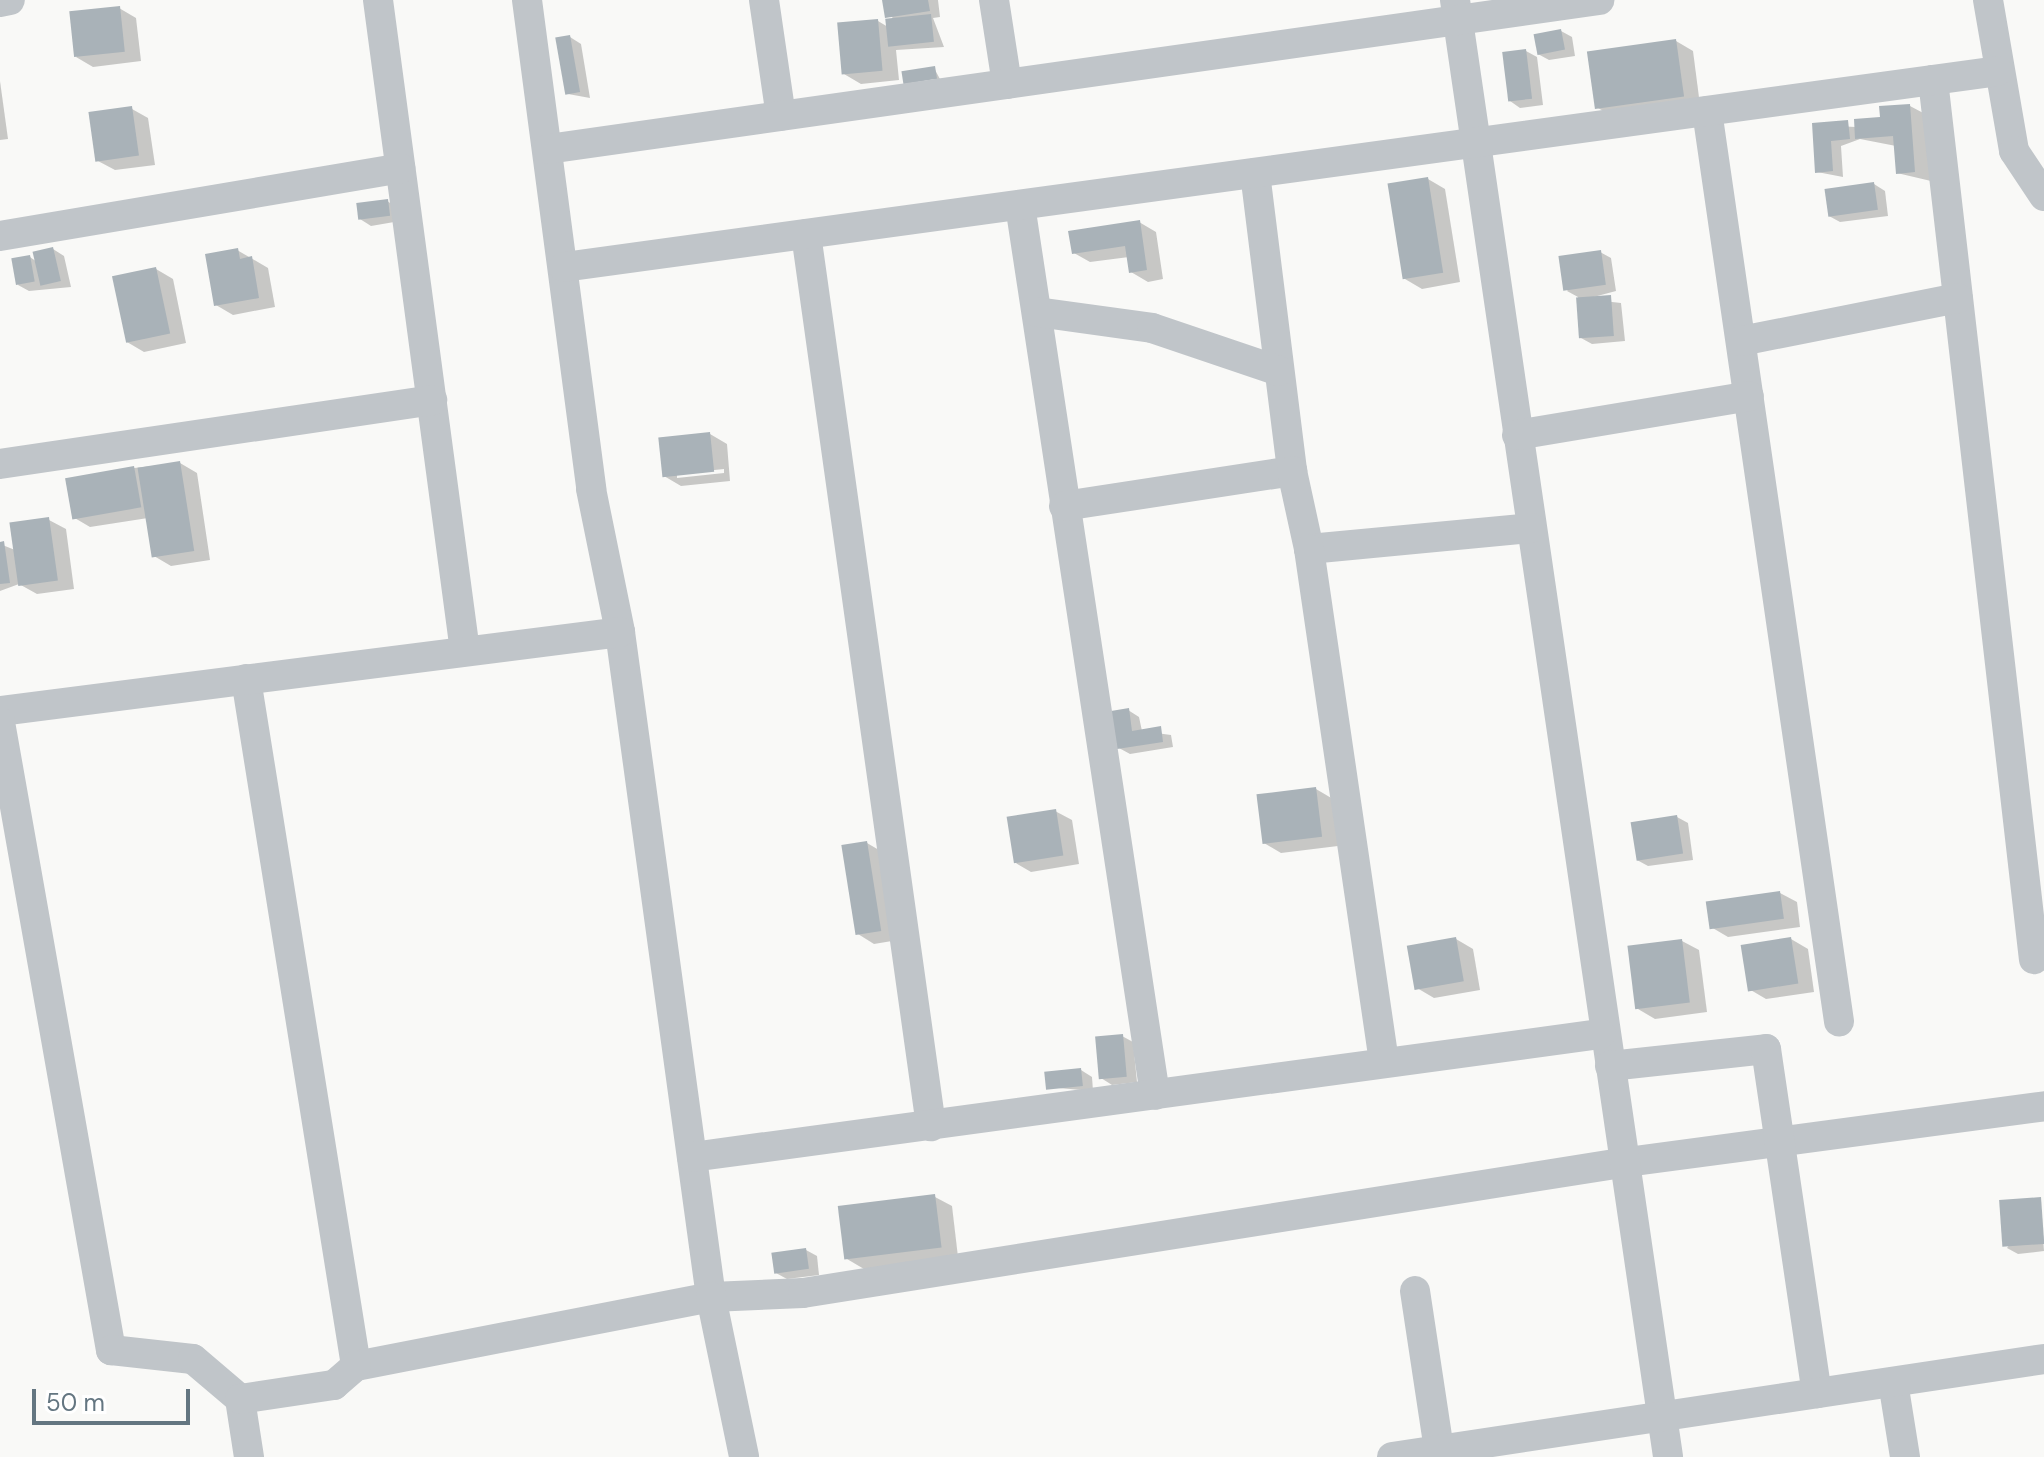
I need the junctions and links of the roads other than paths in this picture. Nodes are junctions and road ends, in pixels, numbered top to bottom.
1 (10, 0) edge
2 (378, 0) edge
3 (527, 0) edge
4 (764, 0) edge
5 (994, 0) edge
6 (1599, 0) edge
7 (1988, 0) edge
8 (0, 2) edge
9 (1456, 10) edge
10 (1998, 71) junction
11 (1933, 80) junction
12 (1007, 84) junction
13 (1707, 111) junction
14 (781, 116) junction
15 (1476, 143) junction
16 (548, 149) junction
17 (400, 168) junction
18 (1255, 173) junction
19 (2044, 196) edge
20 (1020, 205) junction
21 (806, 234) junction
22 (0, 236) edge
23 (564, 267) junction
24 (1958, 298) junction
25 (1037, 312) junction
26 (1741, 341) junction
27 (1279, 371) junction
28 (1749, 396) junction
29 (432, 400) junction
30 (1517, 435) junction
31 (0, 464) edge
32 (1292, 471) junction
33 (1064, 506) junction
34 (1531, 528) junction
35 (1309, 549) junction
36 (620, 632) junction
37 (465, 651) junction
38 (246, 679) junction
39 (0, 711) edge
40 (0, 722) edge
41 (2034, 959) dead end
42 (1839, 1021) dead end
43 (1601, 1034) junction
44 (1384, 1062) junction
45 (1610, 1066) junction
46 (1155, 1095) junction
47 (2044, 1106) edge
48 (931, 1126) junction
49 (1781, 1142) junction
50 (692, 1157) junction
51 (1627, 1162) junction
52 (1415, 1291) dead end
53 (711, 1297) junction
54 (2044, 1359) edge
55 (356, 1366) junction
56 (1893, 1382) junction
57 (1817, 1393) junction
58 (240, 1399) junction
59 (1663, 1417) junction
60 (1440, 1454) edge
61 (249, 1457) edge
62 (744, 1457) edge
63 (1392, 1457) edge
64 (1668, 1457) edge
65 (1905, 1457) edge

1 - 8 street
2 - 17 street
3 - 16 street
4 - 14 street
5 - 12 street
6 - 9 street
7 - 10 street
9 - 12 street
9 - 15 street
10 - 11 street
10 - 19 street
11 - 13 street
11 - 24 street
12 - 14 street
13 - 15 street
13 - 26 street
14 - 16 street
15 - 18 street
15 - 30 street
16 - 23 street
17 - 22 street
17 - 29 street
18 - 20 street
18 - 27 street
20 - 21 street
20 - 25 street
21 - 23 street
21 - 48 street
23 - 36 street
24 - 26 street
24 - 41 street
25 - 27 street
25 - 33 street
26 - 28 street
27 - 32 street
28 - 30 street
28 - 42 street
29 - 31 street
29 - 37 street
30 - 34 street
32 - 33 street
32 - 35 street
33 - 46 street
34 - 35 street
34 - 43 street
35 - 44 street
36 - 37 street
36 - 50 street
37 - 38 street
38 - 39 street
38 - 55 street
40 - 58 street
43 - 44 street
43 - 45 street
44 - 46 street
45 - 49 street
45 - 51 street
46 - 48 street
47 - 49 street
48 - 50 street
49 - 51 street
49 - 57 street
50 - 53 street
51 - 53 street
51 - 59 street
52 - 60 street
53 - 55 street
53 - 62 street
54 - 56 street
55 - 58 street
56 - 57 street
56 - 65 street
57 - 59 street
58 - 61 street
59 - 60 street
59 - 64 street
60 - 63 street

